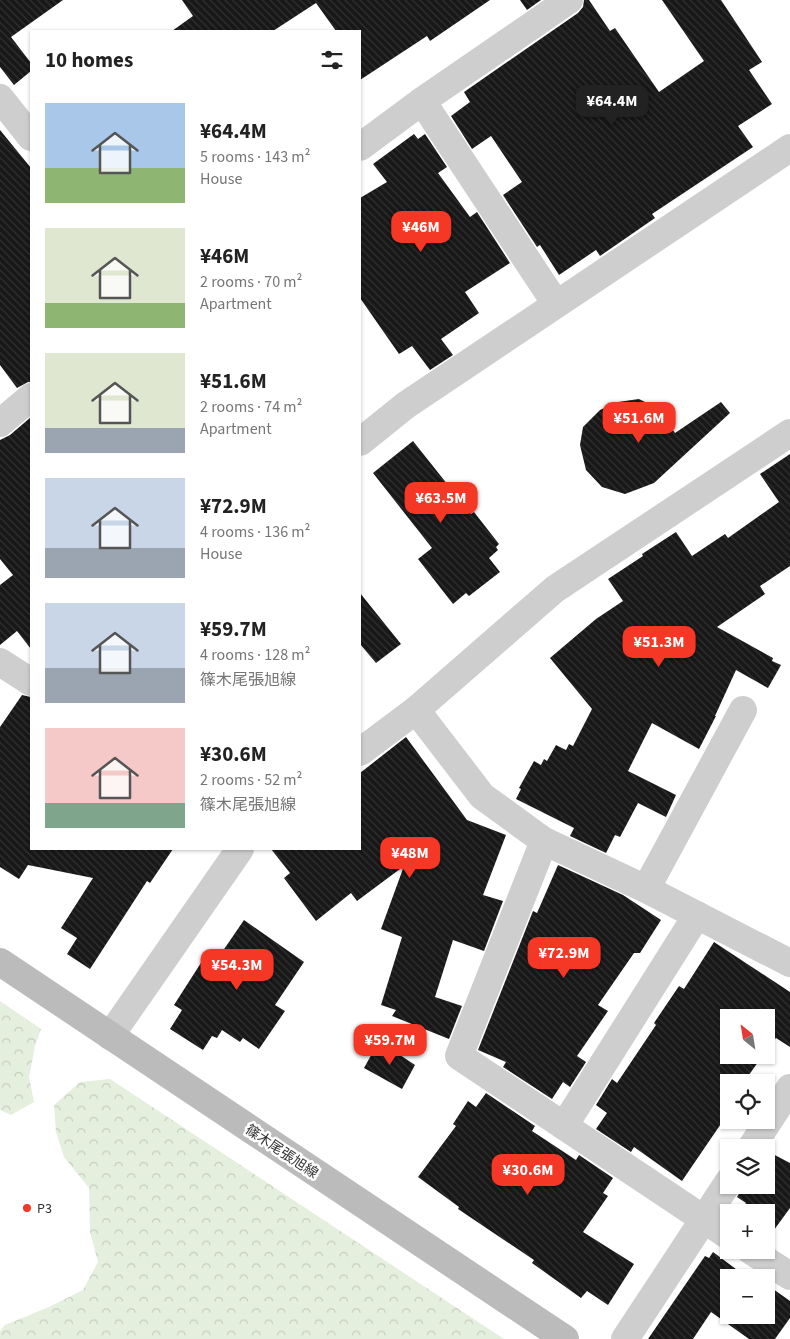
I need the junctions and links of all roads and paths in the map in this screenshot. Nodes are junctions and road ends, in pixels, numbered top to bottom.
1 (569, 0) edge
2 (422, 100) junction
3 (3, 108) edge
4 (30, 136) edge
5 (361, 146) edge
6 (790, 148) edge
7 (556, 304) junction
8 (30, 398) edge
9 (0, 423) edge
10 (790, 433) edge
11 (361, 441) edge
12 (0, 662) edge
13 (30, 681) edge
14 (416, 710) junction
15 (743, 710) dead end
16 (361, 751) edge
17 (544, 841) junction
18 (239, 850) edge
19 (646, 889) junction
20 (697, 915) junction
21 (0, 962) edge
22 (790, 962) edge
23 (110, 1036) junction
24 (790, 1088) edge
25 (564, 1126) junction
26 (757, 1139) edge
27 (720, 1194) edge
28 (704, 1219) junction
29 (720, 1230) edge
30 (764, 1259) edge
31 (790, 1276) edge
32 (565, 1339) edge
33 (625, 1339) edge

1 - 2 street
2 - 5 street
2 - 7 street
3 - 4 street
6 - 7 street
7 - 11 street
8 - 9 street
10 - 14 street
12 - 13 street
14 - 16 street
14 - 17 street
15 - 19 street
17 - 19 street
17 - 25 street
18 - 23 street
19 - 20 street
20 - 22 street
20 - 25 street
21 - 23 main road, 篠木尾張旭線
23 - 32 main road, 篠木尾張旭線
24 - 26 street
25 - 28 street
27 - 28 street
28 - 29 street
28 - 33 street
30 - 31 street

